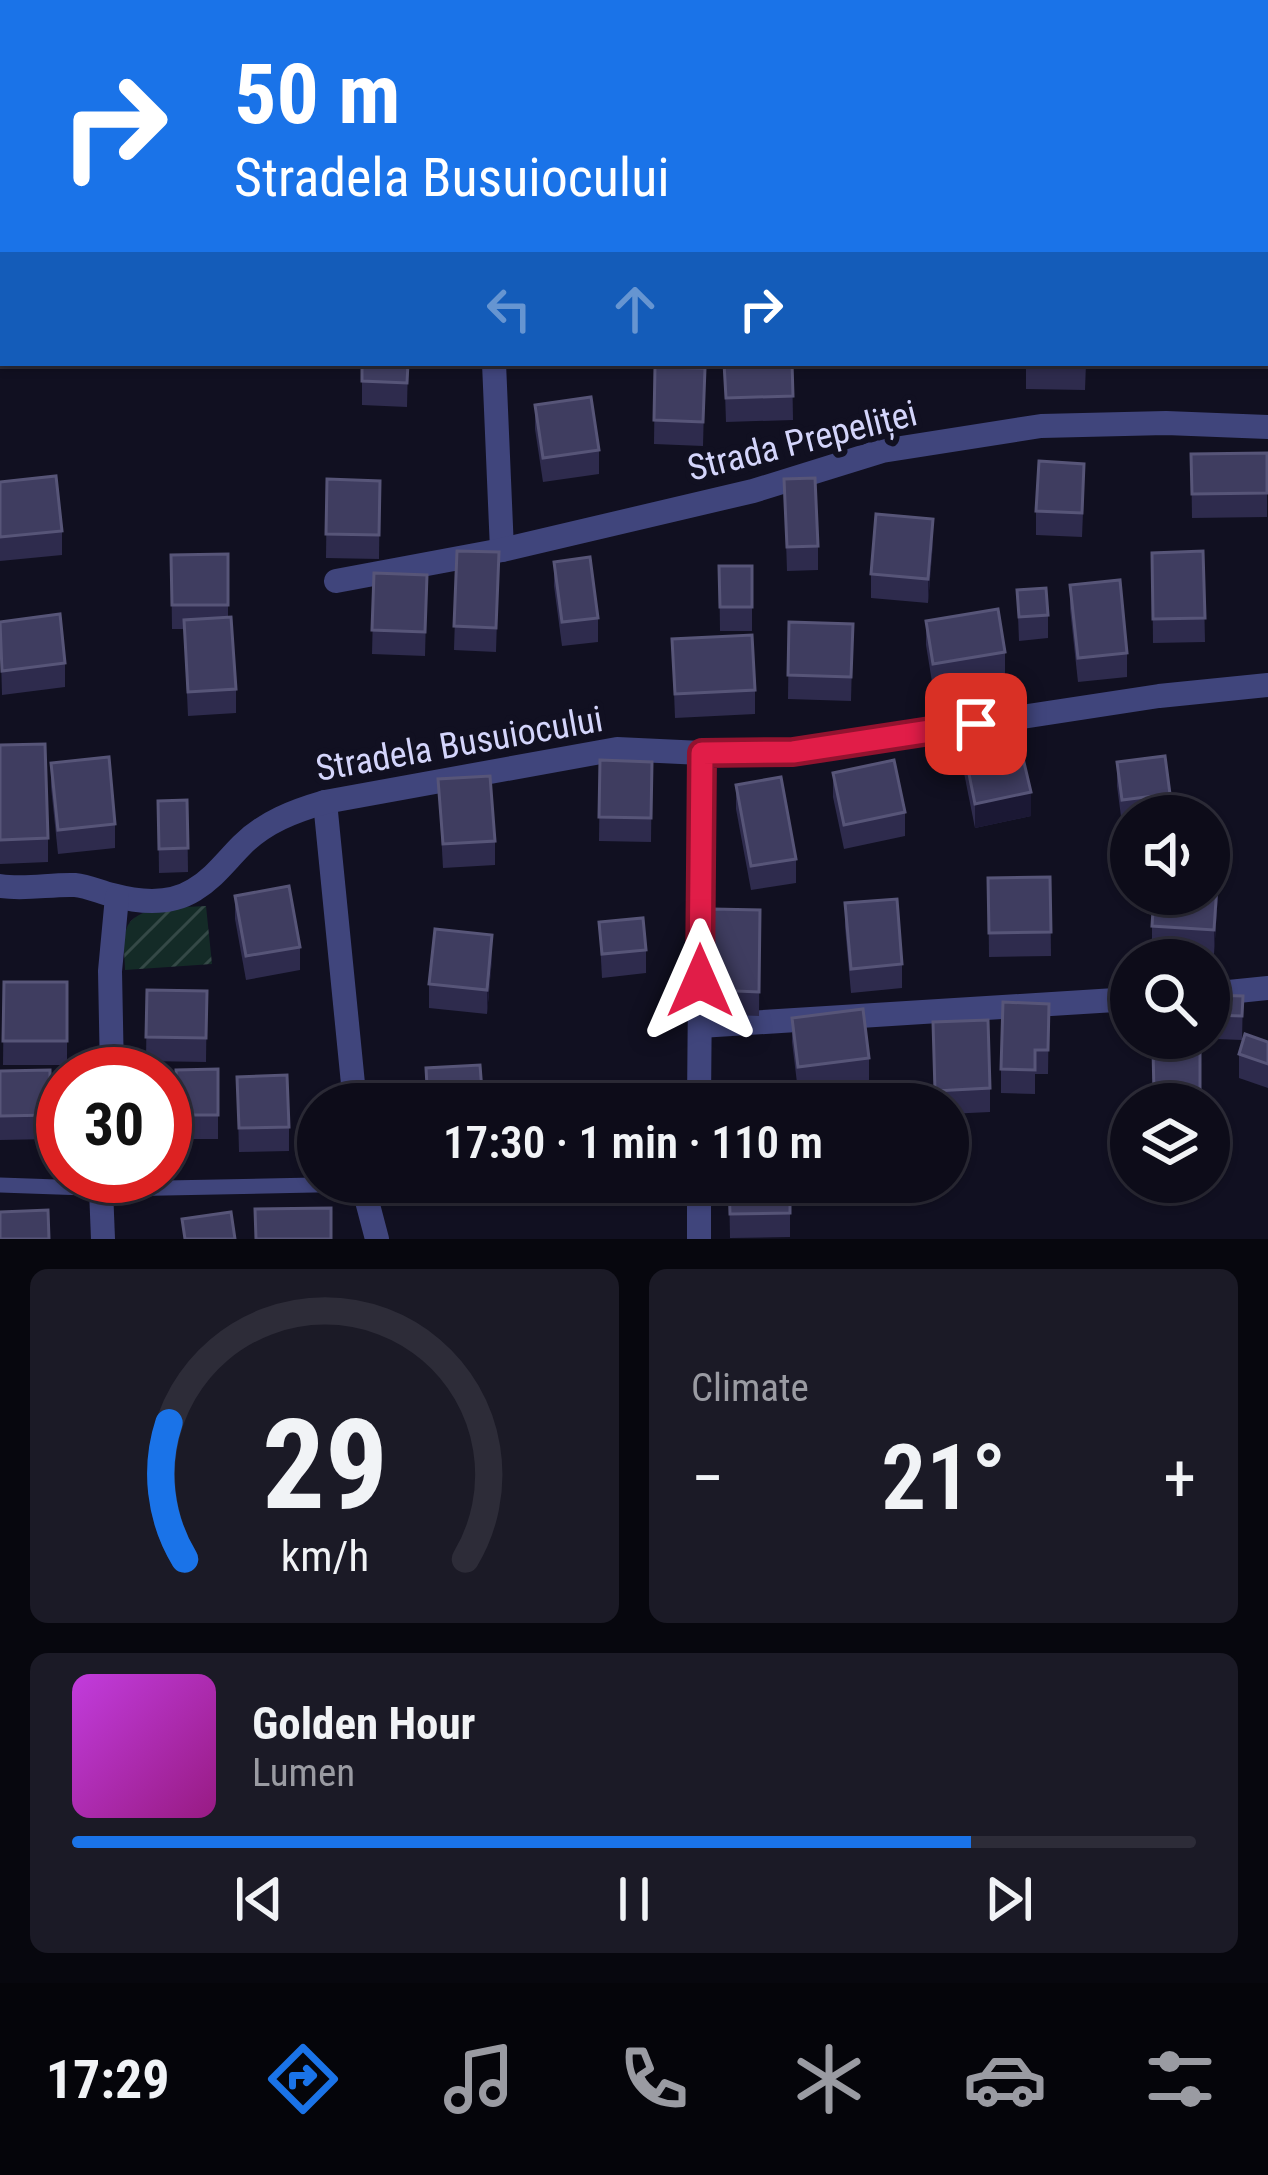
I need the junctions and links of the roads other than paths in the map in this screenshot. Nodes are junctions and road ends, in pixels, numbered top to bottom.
1 (494, 366) edge
2 (1268, 428) edge
3 (502, 550) junction
4 (336, 581) dead end
5 (1268, 685) edge
6 (702, 753) junction
7 (325, 802) junction
8 (0, 886) edge
9 (117, 897) junction
10 (1268, 988) edge
11 (1230, 992) edge
12 (1110, 1000) edge
13 (700, 1026) junction
14 (111, 1047) edge
15 (353, 1083) edge
16 (700, 1083) edge
17 (192, 1184) edge
18 (297, 1184) edge
19 (0, 1185) edge
20 (36, 1185) edge
21 (108, 1203) edge
22 (368, 1203) edge
23 (699, 1203) edge
24 (103, 1239) edge
25 (377, 1239) edge
26 (699, 1239) edge

1 - 3 street
2 - 3 street, Strada Prepeliței
3 - 4 street, Strada Prepeliței
5 - 6 street, Stradela Busuiocului
6 - 7 street, Stradela Busuiocului
6 - 13 street
7 - 9 street, Stradela Busuiocului
7 - 15 street
8 - 9 street
9 - 14 street
10 - 11 street
12 - 13 street
13 - 16 street
17 - 18 lane
19 - 20 lane
21 - 24 street
22 - 25 street
23 - 26 street

